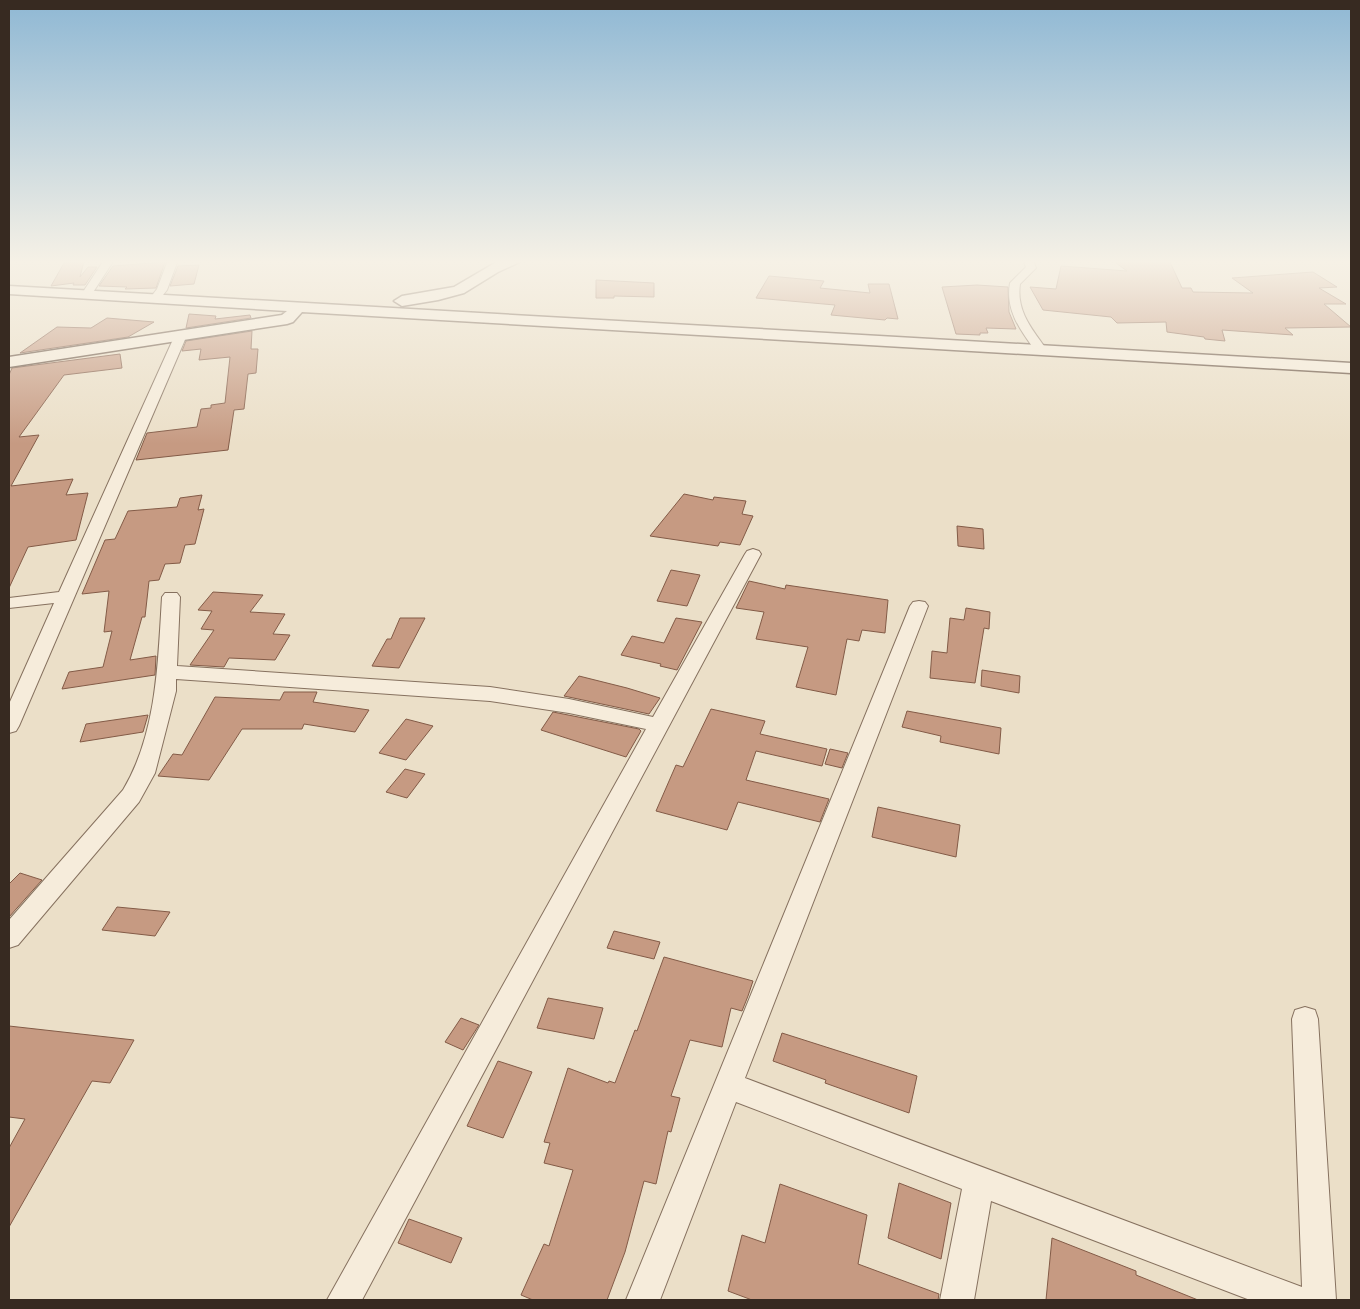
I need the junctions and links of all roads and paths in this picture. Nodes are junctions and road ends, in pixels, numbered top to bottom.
1 (272, 321) edge
2 (558, 321) edge
3 (1020, 321) edge
4 (181, 334) junction
5 (1040, 350) junction
6 (9, 362) edge
7 (1351, 368) edge
8 (753, 554) dead end
9 (66, 596) junction
10 (171, 597) dead end
11 (9, 603) edge
12 (919, 606) dead end
13 (167, 672) junction
14 (659, 725) junction
15 (9, 726) edge
16 (9, 937) edge
17 (1305, 1019) dead end
18 (727, 1085) junction
19 (979, 1183) junction
20 (344, 1300) edge
21 (643, 1300) edge
22 (957, 1300) edge
23 (1293, 1300) edge
24 (1319, 1300) edge

1 - 4 main road
2 - 5 main road
3 - 5 street
4 - 6 main road
4 - 9 street
5 - 7 main road
8 - 14 street
9 - 11 street
9 - 15 street
10 - 13 street
12 - 18 street
13 - 14 street
13 - 16 street
14 - 20 street
17 - 24 street
18 - 19 street
18 - 21 street
19 - 22 street
19 - 23 street

